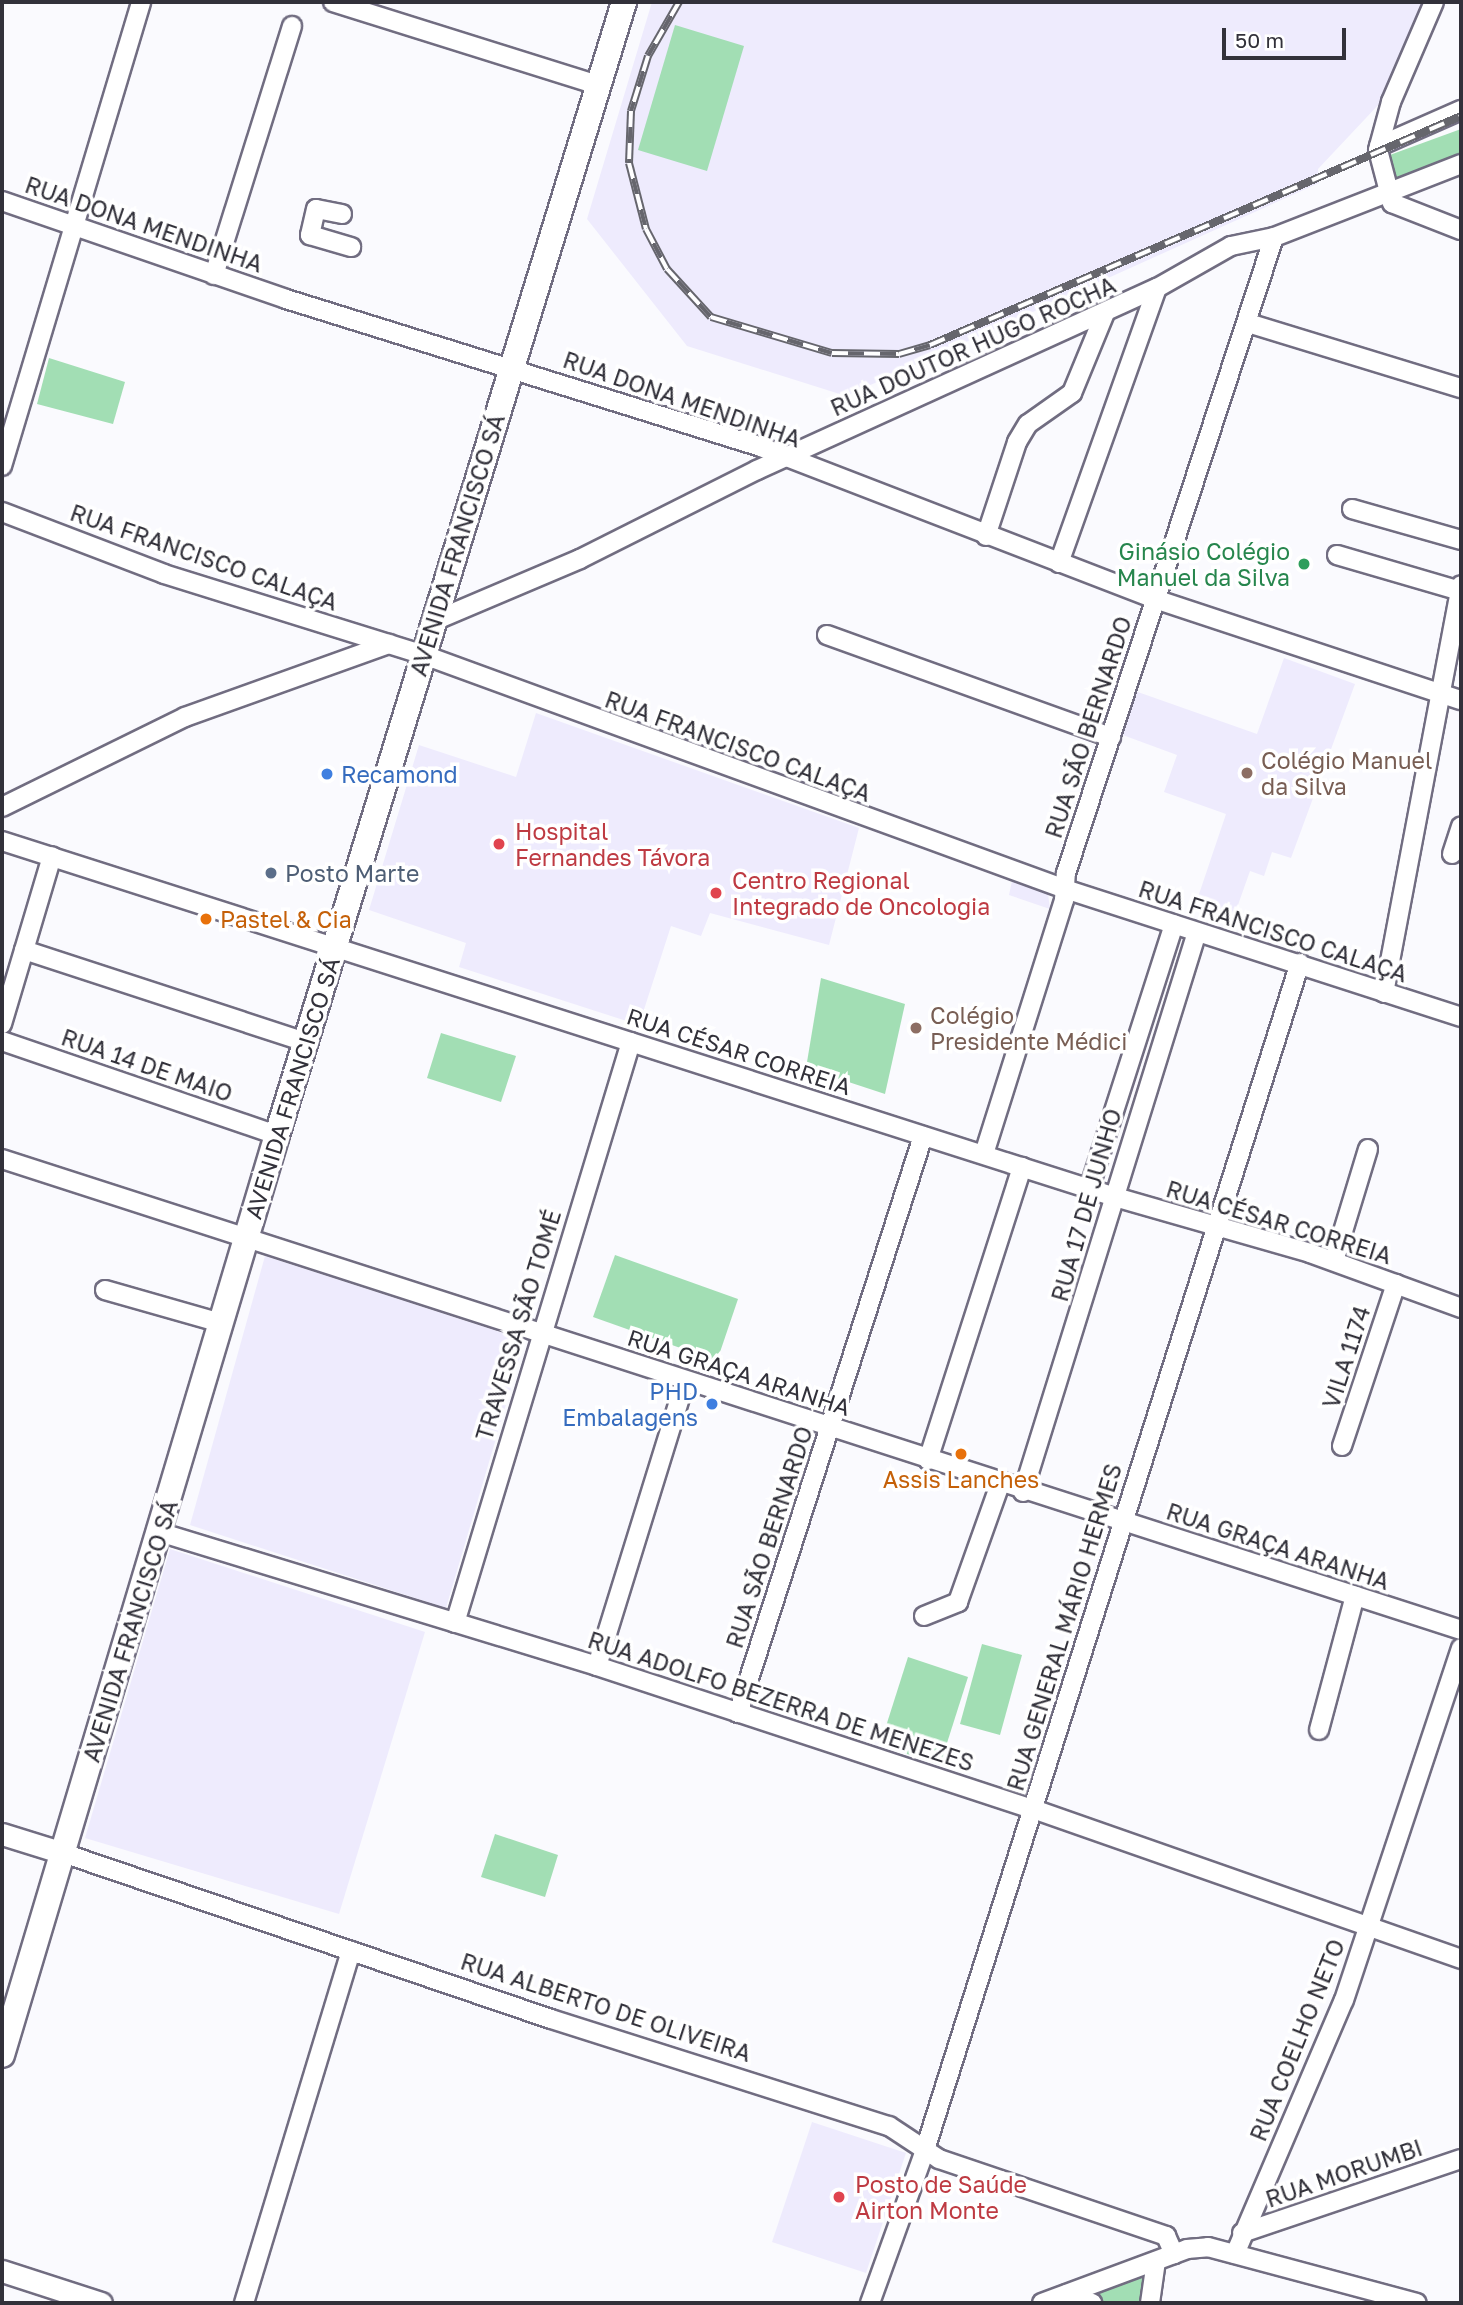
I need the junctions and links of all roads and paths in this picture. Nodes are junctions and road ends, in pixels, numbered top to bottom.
1 (141, 2) edge
2 (334, 2) edge
3 (624, 2) edge
4 (1434, 2) edge
5 (292, 26) dead end
6 (598, 85) junction
7 (1461, 110) edge
8 (1380, 140) junction
9 (1461, 164) edge
10 (1388, 190) junction
11 (2, 201) edge
12 (342, 214) dead end
13 (75, 226) junction
14 (1461, 230) edge
15 (1274, 237) junction
16 (351, 247) dead end
17 (214, 275) junction
18 (1157, 288) junction
19 (1105, 313) junction
20 (1248, 323) junction
21 (512, 368) junction
22 (1461, 388) edge
23 (785, 458) junction
24 (2, 466) edge
25 (1352, 509) dead end
26 (2, 512) edge
27 (986, 536) junction
28 (1461, 540) edge
29 (1337, 555) dead end
30 (1059, 563) junction
31 (1461, 588) edge
32 (1155, 599) junction
33 (434, 621) junction
34 (827, 635) dead end
35 (389, 644) junction
36 (424, 655) junction
37 (1437, 692) junction
38 (1461, 701) edge
39 (1111, 737) junction
40 (2, 807) edge
41 (1461, 826) edge
42 (2, 841) edge
43 (1452, 854) dead end
44 (52, 856) junction
45 (1065, 889) junction
46 (1174, 924) junction
47 (1197, 932) junction
48 (335, 947) junction
49 (24, 950) junction
50 (1300, 963) junction
51 (1384, 993) junction
52 (1461, 1017) edge
53 (2, 1024) edge
54 (2, 1041) edge
55 (305, 1042) junction
56 (631, 1042) junction
57 (276, 1135) junction
58 (923, 1136) junction
59 (1368, 1149) dead end
60 (985, 1154) junction
61 (3, 1164) edge
62 (1023, 1167) junction
63 (1089, 1189) junction
64 (1115, 1197) junction
65 (1216, 1227) junction
66 (247, 1238) junction
67 (1334, 1261) junction
68 (1396, 1284) junction
69 (105, 1290) dead end
70 (1461, 1308) edge
71 (221, 1324) junction
72 (540, 1333) junction
73 (685, 1381) junction
74 (831, 1427) junction
75 (1342, 1446) dead end
76 (928, 1460) junction
77 (1000, 1484) junction
78 (1023, 1492) junction
79 (1122, 1522) junction
80 (159, 1532) junction
81 (1355, 1596) junction
82 (924, 1616) dead end
83 (455, 1623) junction
84 (1461, 1630) edge
85 (1461, 1648) edge
86 (597, 1666) junction
87 (738, 1713) junction
88 (1320, 1730) dead end
89 (1033, 1809) junction
90 (2, 1834) edge
91 (63, 1853) junction
92 (1370, 1925) junction
93 (351, 1951) junction
94 (1461, 1959) edge
95 (2, 2055) edge
96 (924, 2153) junction
97 (1461, 2159) edge
98 (1242, 2233) junction
99 (1174, 2254) junction
100 (1235, 2254) junction
101 (1156, 2261) junction
102 (2, 2271) edge
103 (1067, 2294) junction
104 (101, 2303) edge
105 (244, 2303) edge
106 (870, 2303) edge
107 (1042, 2303) edge
108 (1091, 2303) edge
109 (1150, 2303) edge
110 (1418, 2303) edge

1 - 13 street
2 - 6 street
3 - 6 main road, AVENIDA FRANCISCO SÁ
4 - 8 street
5 - 17 street
6 - 21 main road, AVENIDA FRANCISCO SÁ
7 - 8 street
8 - 10 street
9 - 10 street, RUA DOUTOR HUGO ROCHA
10 - 14 street
10 - 15 street, RUA DOUTOR HUGO ROCHA
11 - 13 street, RUA DONA MENDINHA
12 - 16 street
13 - 17 street, RUA DONA MENDINHA
13 - 24 street
15 - 18 street, RUA DOUTOR HUGO ROCHA
15 - 20 street, RUA SÃO BERNARDO
17 - 21 street, RUA DONA MENDINHA
18 - 19 street, RUA DOUTOR HUGO ROCHA
18 - 30 street
19 - 23 street, RUA DOUTOR HUGO ROCHA
19 - 27 street
20 - 22 street
20 - 32 street, RUA SÃO BERNARDO
21 - 23 street, RUA DONA MENDINHA
21 - 33 main road, AVENIDA FRANCISCO SÁ
23 - 27 street, RUA DONA MENDINHA
23 - 33 street, RUA DOUTOR HUGO ROCHA
25 - 28 street
26 - 35 street, RUA FRANCISCO CALAÇA
27 - 30 street, RUA DONA MENDINHA
29 - 31 street
30 - 32 street, RUA DONA MENDINHA
31 - 37 street
32 - 37 street, RUA DONA MENDINHA
32 - 39 street, RUA SÃO BERNARDO
33 - 36 main road, AVENIDA FRANCISCO SÁ
34 - 39 street
35 - 36 street, RUA FRANCISCO CALAÇA
35 - 40 street
36 - 45 street, RUA FRANCISCO CALAÇA
36 - 48 main road, AVENIDA FRANCISCO SÁ
37 - 38 street, RUA DONA MENDINHA
37 - 51 street
39 - 45 street, RUA SÃO BERNARDO
41 - 43 street
42 - 44 street, RUA CÉSAR CORREIA
44 - 48 street, RUA CÉSAR CORREIA
44 - 49 street
45 - 46 street, RUA FRANCISCO CALAÇA
45 - 60 street, RUA SÃO BERNARDO
46 - 47 street, RUA FRANCISCO CALAÇA
46 - 63 street, RUA 17 DE JUNHO
47 - 50 street, RUA FRANCISCO CALAÇA
47 - 64 street, RUA 17 DE JUNHO
48 - 55 main road, AVENIDA FRANCISCO SÁ
48 - 56 street, RUA CÉSAR CORREIA
49 - 53 street
49 - 55 street
50 - 51 street, RUA FRANCISCO CALAÇA
50 - 65 street, RUA GENERAL MÁRIO HERMES
51 - 52 street, RUA FRANCISCO CALAÇA
54 - 57 street, RUA 14 DE MAIO
55 - 57 main road, AVENIDA FRANCISCO SÁ
56 - 58 street, RUA CÉSAR CORREIA
56 - 72 street, TRAVESSA SÃO TOMÉ
57 - 66 main road, AVENIDA FRANCISCO SÁ
58 - 60 street, RUA CÉSAR CORREIA
58 - 74 street, RUA SÃO BERNARDO
59 - 67 street
60 - 62 street, RUA CÉSAR CORREIA
61 - 66 street, RUA GRAÇA ARANHA
62 - 63 street, RUA CÉSAR CORREIA
62 - 76 street
63 - 64 street, RUA CÉSAR CORREIA
64 - 65 street, RUA CÉSAR CORREIA
64 - 78 street, RUA 17 DE JUNHO
65 - 67 street, RUA CÉSAR CORREIA
65 - 79 street, RUA GENERAL MÁRIO HERMES
66 - 71 main road, AVENIDA FRANCISCO SÁ
66 - 72 street, RUA GRAÇA ARANHA
67 - 68 street, RUA CÉSAR CORREIA
68 - 70 street, RUA CÉSAR CORREIA
68 - 75 street, VILA 1174
69 - 71 street
71 - 80 main road, AVENIDA FRANCISCO SÁ
72 - 73 street, RUA GRAÇA ARANHA
72 - 83 street, TRAVESSA SÃO TOMÉ
73 - 74 street, RUA GRAÇA ARANHA
73 - 86 street
74 - 76 street, RUA GRAÇA ARANHA
74 - 87 street, RUA SÃO BERNARDO
76 - 77 street, RUA GRAÇA ARANHA
77 - 78 street, RUA GRAÇA ARANHA
77 - 82 street
78 - 79 street, RUA GRAÇA ARANHA
79 - 81 street, RUA GRAÇA ARANHA
79 - 89 street, RUA GENERAL MÁRIO HERMES
80 - 83 street, RUA ADOLFO BEZERRA DE MENEZES
80 - 91 main road, AVENIDA FRANCISCO SÁ
81 - 84 street, RUA GRAÇA ARANHA
81 - 88 street
83 - 86 street, RUA ADOLFO BEZERRA DE MENEZES
85 - 92 street, RUA COELHO NETO
86 - 87 street, RUA ADOLFO BEZERRA DE MENEZES
87 - 89 street, RUA ADOLFO BEZERRA DE MENEZES
89 - 92 street, RUA ADOLFO BEZERRA DE MENEZES
89 - 96 street, RUA GENERAL MÁRIO HERMES
90 - 91 street, RUA ALBERTO DE OLIVEIRA
91 - 93 street, RUA ALBERTO DE OLIVEIRA
91 - 95 main road, AVENIDA FRANCISCO SÁ
92 - 94 street, RUA ADOLFO BEZERRA DE MENEZES
92 - 98 street, RUA COELHO NETO
93 - 96 street, RUA ALBERTO DE OLIVEIRA
93 - 105 street
96 - 99 street, RUA ALBERTO DE OLIVEIRA
96 - 106 street, RUA GENERAL MÁRIO HERMES
97 - 98 street, RUA MORUMBI
98 - 100 street, RUA COELHO NETO
99 - 100 street
99 - 101 street
100 - 110 street
101 - 103 street
101 - 109 street
102 - 104 street
103 - 107 street
103 - 108 street

